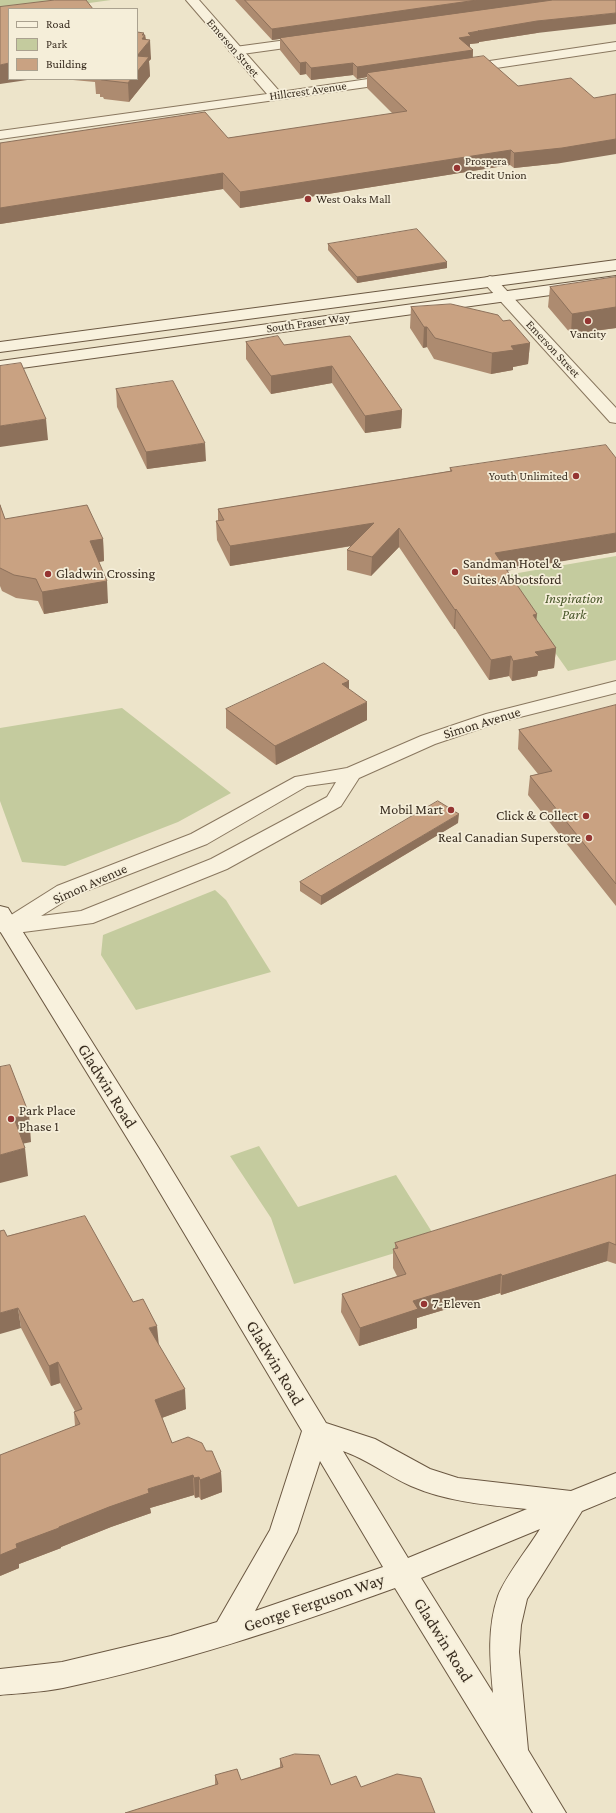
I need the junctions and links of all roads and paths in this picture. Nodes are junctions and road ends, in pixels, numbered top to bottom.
1 (192, 0) edge
2 (318, 39) edge
3 (616, 46) edge
4 (235, 51) junction
5 (452, 70) edge
6 (405, 77) edge
7 (276, 96) junction
8 (0, 135) edge
9 (616, 265) edge
10 (490, 281) junction
11 (616, 281) edge
12 (504, 296) junction
13 (0, 348) edge
14 (0, 366) edge
15 (616, 418) edge
16 (616, 687) edge
17 (352, 774) junction
18 (3, 923) edge
19 (316, 1431) junction
20 (616, 1485) edge
21 (573, 1502) junction
22 (402, 1573) junction
23 (228, 1631) junction
24 (0, 1682) edge
25 (514, 1755) junction
26 (550, 1813) edge

1 - 4 main road, Emerson Street
2 - 4 main road
3 - 5 main road
4 - 7 main road, Emerson Street
6 - 7 main road, Hillcrest Avenue
7 - 8 main road, Hillcrest Avenue
9 - 10 main road, South Fraser Way
10 - 12 main road, Emerson Street
10 - 13 main road, South Fraser Way
11 - 12 main road, South Fraser Way
12 - 14 main road, South Fraser Way
12 - 15 main road, Emerson Street
16 - 17 main road, Simon Avenue
17 - 18 main road, Simon Avenue
17 - 18 main road, Simon Avenue
18 - 19 main road, Gladwin Road
19 - 21 main road
19 - 22 main road, Gladwin Road
19 - 23 main road
20 - 21 main road, George Ferguson Way
21 - 22 main road, George Ferguson Way
21 - 25 main road
22 - 23 main road, George Ferguson Way
22 - 25 main road, Gladwin Road
23 - 24 main road, George Ferguson Way
25 - 26 main road, Gladwin Road

